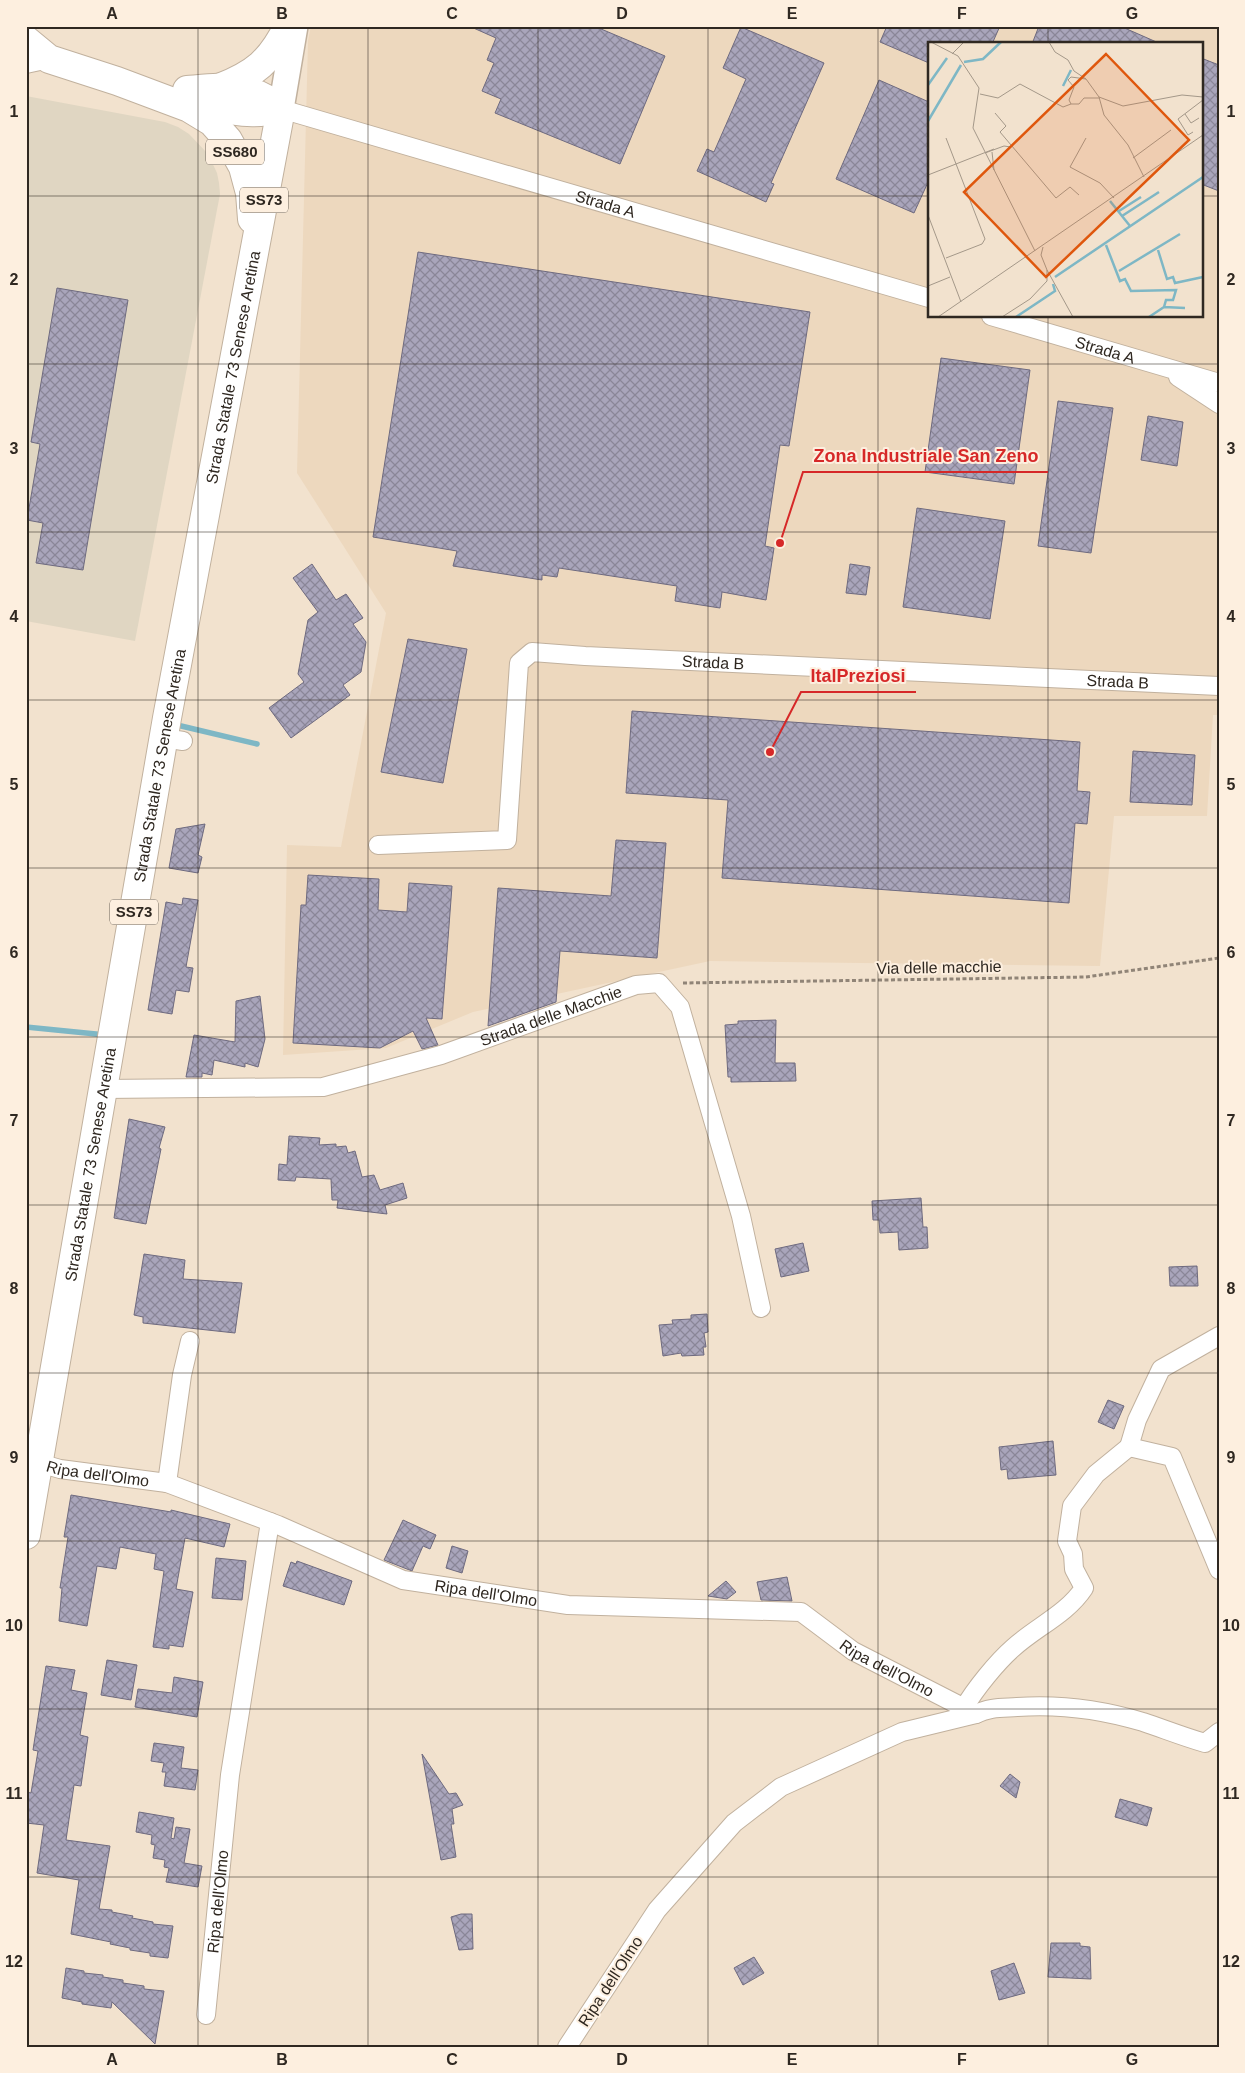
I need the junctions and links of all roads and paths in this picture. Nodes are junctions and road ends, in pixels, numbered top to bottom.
1 (288, 26) edge
2 (295, 26) edge
3 (26, 40) edge
4 (38, 61) edge
5 (118, 81) junction
6 (219, 88) junction
7 (175, 90) junction
8 (281, 109) junction
9 (247, 290) junction
10 (928, 298) edge
11 (998, 318) edge
12 (1164, 367) junction
13 (1219, 383) edge
14 (1219, 404) edge
15 (1219, 686) edge
16 (378, 845) dead end
17 (1219, 958) edge
18 (659, 983) junction
19 (103, 1089) junction
20 (760, 1308) dead end
21 (1219, 1336) edge
22 (190, 1341) dead end
23 (1130, 1447) junction
24 (39, 1463) junction
25 (168, 1483) junction
26 (270, 1522) junction
27 (26, 1535) edge
28 (1219, 1570) edge
29 (970, 1711) junction
30 (1214, 1739) edge
31 (206, 2015) dead end
32 (567, 2047) edge

1 - 6 main road, SS680
2 - 8 main road, Strada Statale 73 Senese Aretina / SS73
3 - 4 main road, SS680
4 - 5 main road, SS680
5 - 7 main road, SS680
5 - 9 main road, SS680
6 - 7 main road, SS680
6 - 8 main road, SS680
7 - 8 main road, SS680
8 - 9 main road, Strada Statale 73 Senese Aretina / SS73
8 - 10 street, Strada A
9 - 19 main road, Strada Statale 73 Senese Aretina / SS73
11 - 12 street, Strada A
12 - 13 street, Strada A
12 - 14 street
15 - 16 street, Strada B
17 - 18 path, Via delle macchie
18 - 19 street, Strada delle Macchie
18 - 20 street
19 - 24 main road, Strada Statale 73 Senese Aretina / SS73
21 - 23 street
22 - 25 street
23 - 28 street
23 - 29 street
24 - 25 street, Ripa dell'Olmo
24 - 27 main road, Strada Statale 73 Senese Aretina / SS73
25 - 26 street, Ripa dell'Olmo
26 - 29 street, Ripa dell'Olmo
26 - 31 street, Ripa dell'Olmo
29 - 30 street
29 - 32 street, Ripa dell'Olmo

